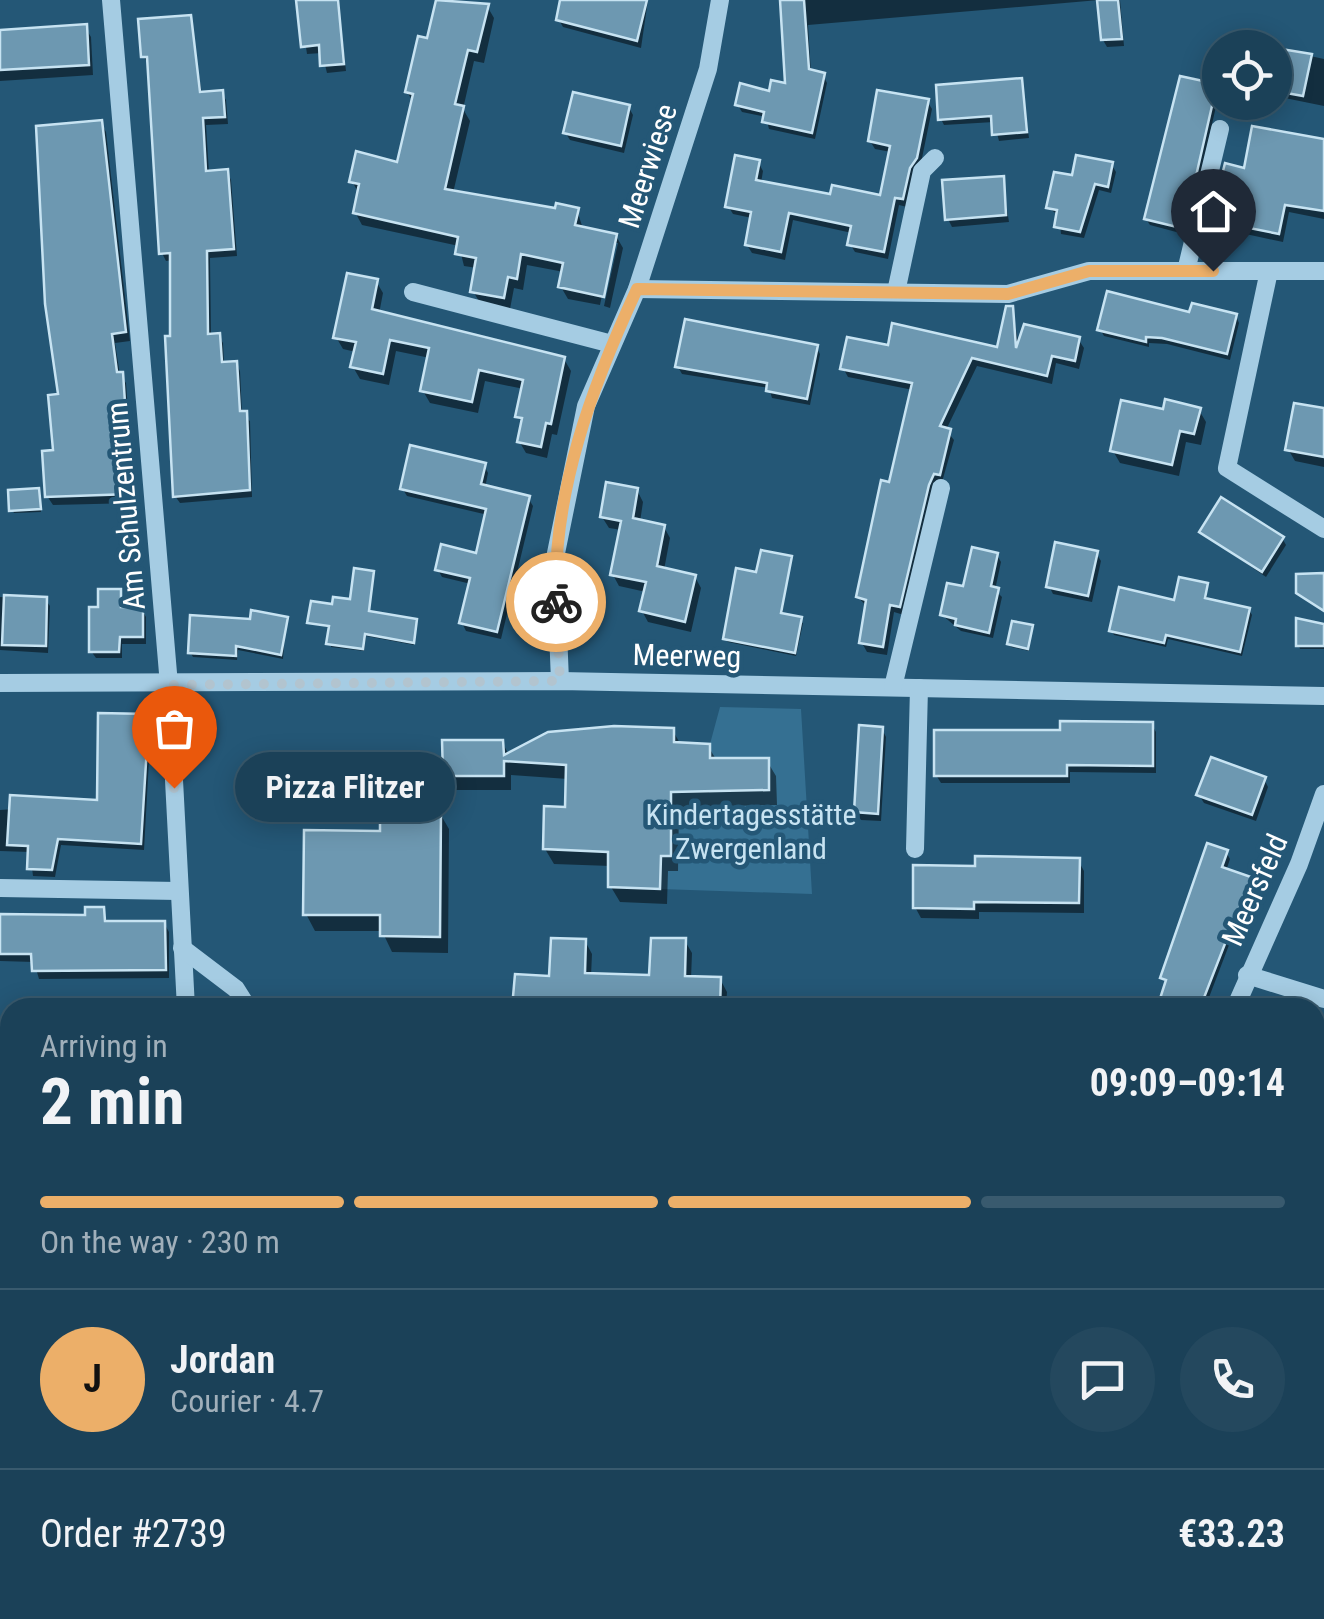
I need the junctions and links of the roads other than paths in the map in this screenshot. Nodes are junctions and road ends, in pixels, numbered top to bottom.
1 (111, 0) edge
2 (720, 0) edge
3 (1220, 128) dead end
4 (935, 158) dead end
5 (1269, 270) junction
6 (1186, 271) junction
7 (1324, 271) edge
8 (637, 289) junction
9 (414, 292) dead end
10 (896, 292) junction
11 (612, 344) junction
12 (940, 488) dead end
13 (1324, 529) edge
14 (560, 681) junction
15 (0, 683) edge
16 (169, 685) junction
17 (894, 688) junction
18 (919, 688) junction
19 (1324, 696) edge
20 (1324, 794) edge
21 (914, 849) dead end
22 (0, 888) edge
23 (178, 892) junction
24 (182, 948) junction
25 (1248, 975) junction
26 (185, 998) edge
27 (242, 998) edge
28 (1240, 998) edge
29 (1321, 998) edge

1 - 16 street, Am Schulzentrum
2 - 8 street, Meerwiese
3 - 6 street
4 - 10 street
5 - 6 street
5 - 7 street
5 - 13 street
6 - 10 street
8 - 10 street
8 - 11 street, Meerwiese
9 - 11 street
11 - 14 street, Meerwiese
12 - 17 street
14 - 16 street, Meerweg
14 - 17 street, Meerweg
15 - 16 street, Meerweg
16 - 23 street, Am Schulzentrum
17 - 18 street, Meerweg
18 - 19 street, Meerweg
18 - 21 street
20 - 25 street, Meersfeld
22 - 23 street
23 - 24 street, Am Schulzentrum
24 - 26 street, Am Schulzentrum
24 - 27 street
25 - 28 street, Meersfeld
25 - 29 street

